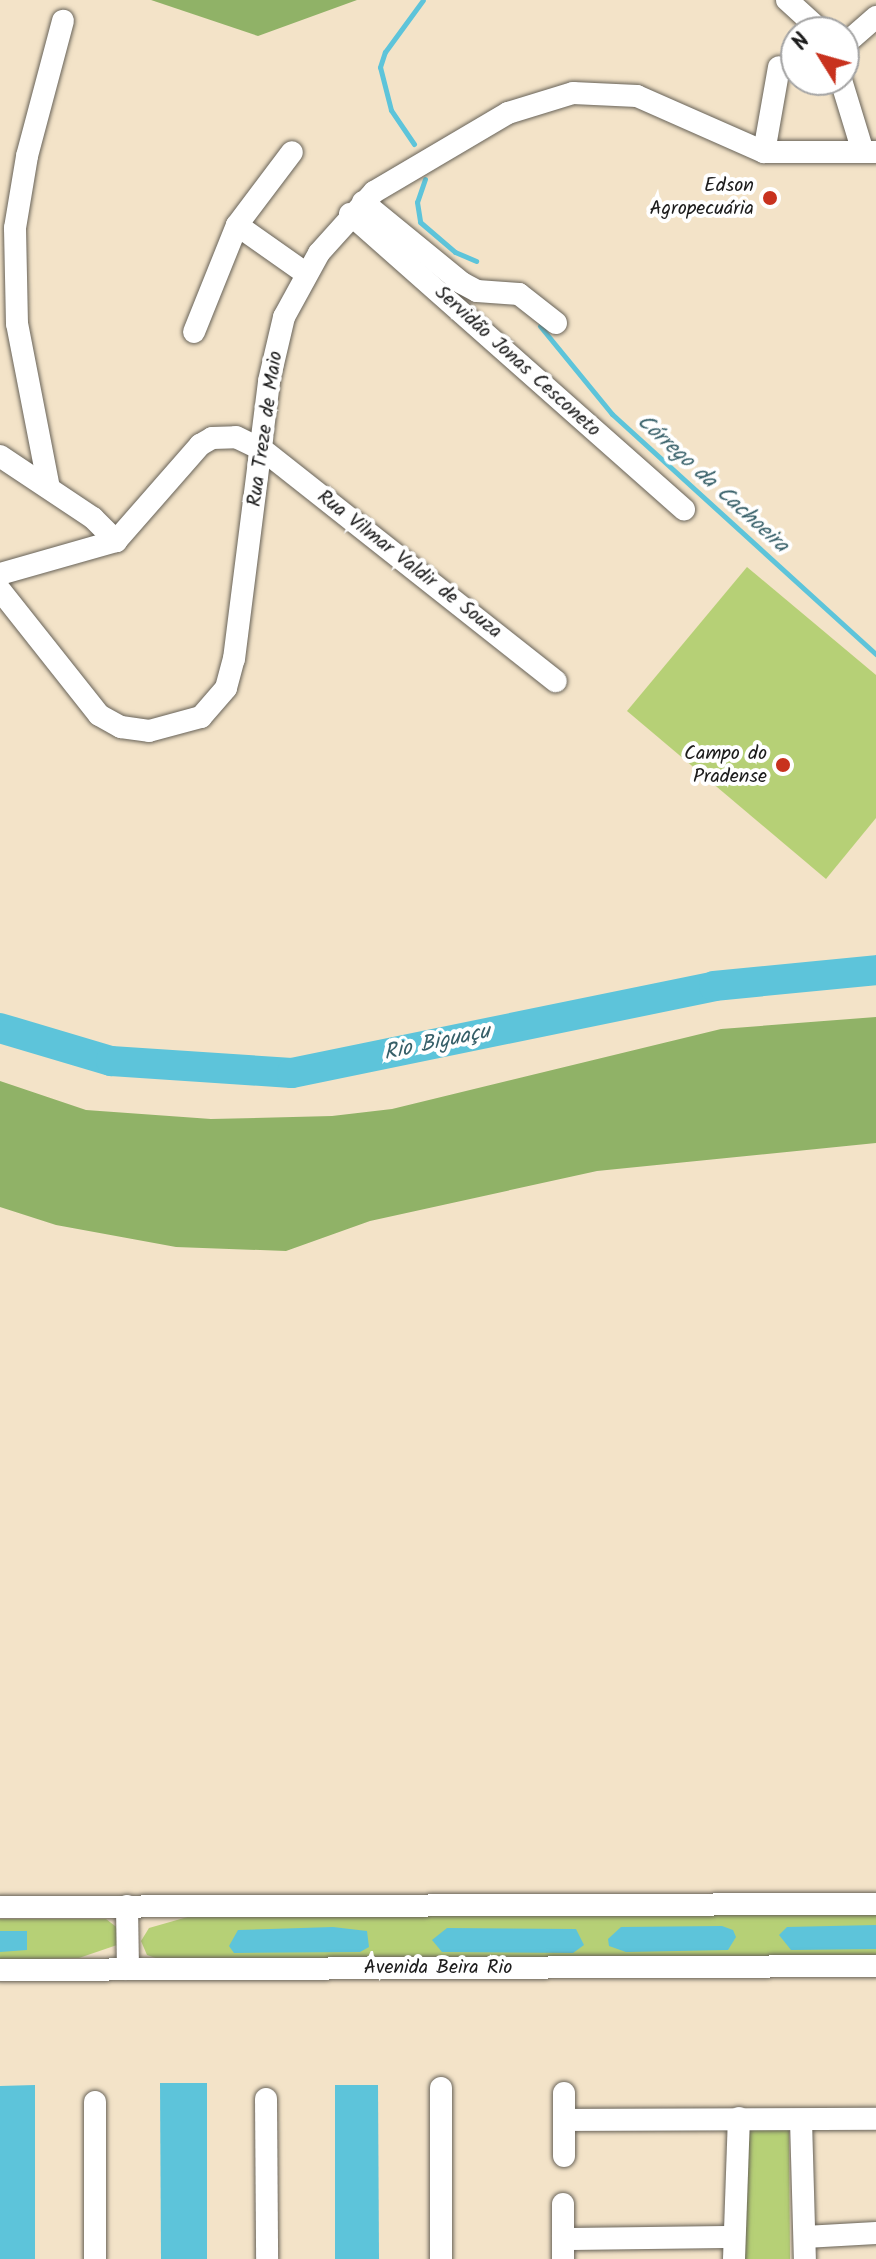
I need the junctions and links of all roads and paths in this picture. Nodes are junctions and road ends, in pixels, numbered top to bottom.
1 (787, 0) edge
2 (804, 16) edge
3 (876, 17) edge
4 (63, 21) dead end
5 (860, 31) edge
6 (779, 67) dead end
7 (847, 96) edge
8 (292, 152) dead end
9 (764, 152) junction
10 (870, 152) edge
11 (356, 208) junction
12 (237, 225) junction
13 (305, 273) junction
14 (556, 323) dead end
15 (194, 332) dead end
16 (263, 450) junction
17 (0, 456) edge
18 (49, 488) junction
19 (684, 510) dead end
20 (116, 541) junction
21 (0, 574) edge
22 (0, 590) edge
23 (556, 681) dead end
24 (876, 1904) edge
25 (127, 1906) junction
26 (0, 1907) edge
27 (876, 1966) edge
28 (128, 1969) junction
29 (0, 1970) edge
30 (441, 2088) dead end
31 (564, 2093) dead end
32 (266, 2099) dead end
33 (95, 2102) dead end
34 (739, 2118) junction
35 (876, 2119) edge
36 (564, 2120) junction
37 (801, 2120) junction
38 (564, 2156) dead end
39 (563, 2204) dead end
40 (876, 2233) edge
41 (734, 2248) edge
42 (805, 2248) edge
43 (563, 2249) edge
44 (95, 2259) edge
45 (267, 2259) edge
46 (441, 2259) edge

1 - 2 street
3 - 5 street
4 - 18 street
6 - 9 street
7 - 10 street
8 - 12 street
9 - 10 street, Rua Treze de Maio
9 - 11 street, Rua Treze de Maio
11 - 13 street, Rua Treze de Maio
11 - 14 street
11 - 19 street, Servidão Jonas Cesconeto
12 - 13 street
12 - 15 street
13 - 16 street, Rua Treze de Maio
16 - 20 street, Rua Vilmar Valdir de Souza
16 - 22 street, Rua Treze de Maio
16 - 23 street, Rua Vilmar Valdir de Souza
17 - 18 street
18 - 20 street
20 - 21 street
24 - 25 street
25 - 26 street
25 - 28 street
27 - 28 street, Avenida Beira Rio
28 - 29 street, Avenida Beira Rio
30 - 46 street
31 - 36 street
32 - 45 street
33 - 44 street
34 - 36 street
34 - 37 street
34 - 41 street
35 - 37 street
36 - 38 street
37 - 42 street
39 - 43 street
40 - 42 street
41 - 43 street

